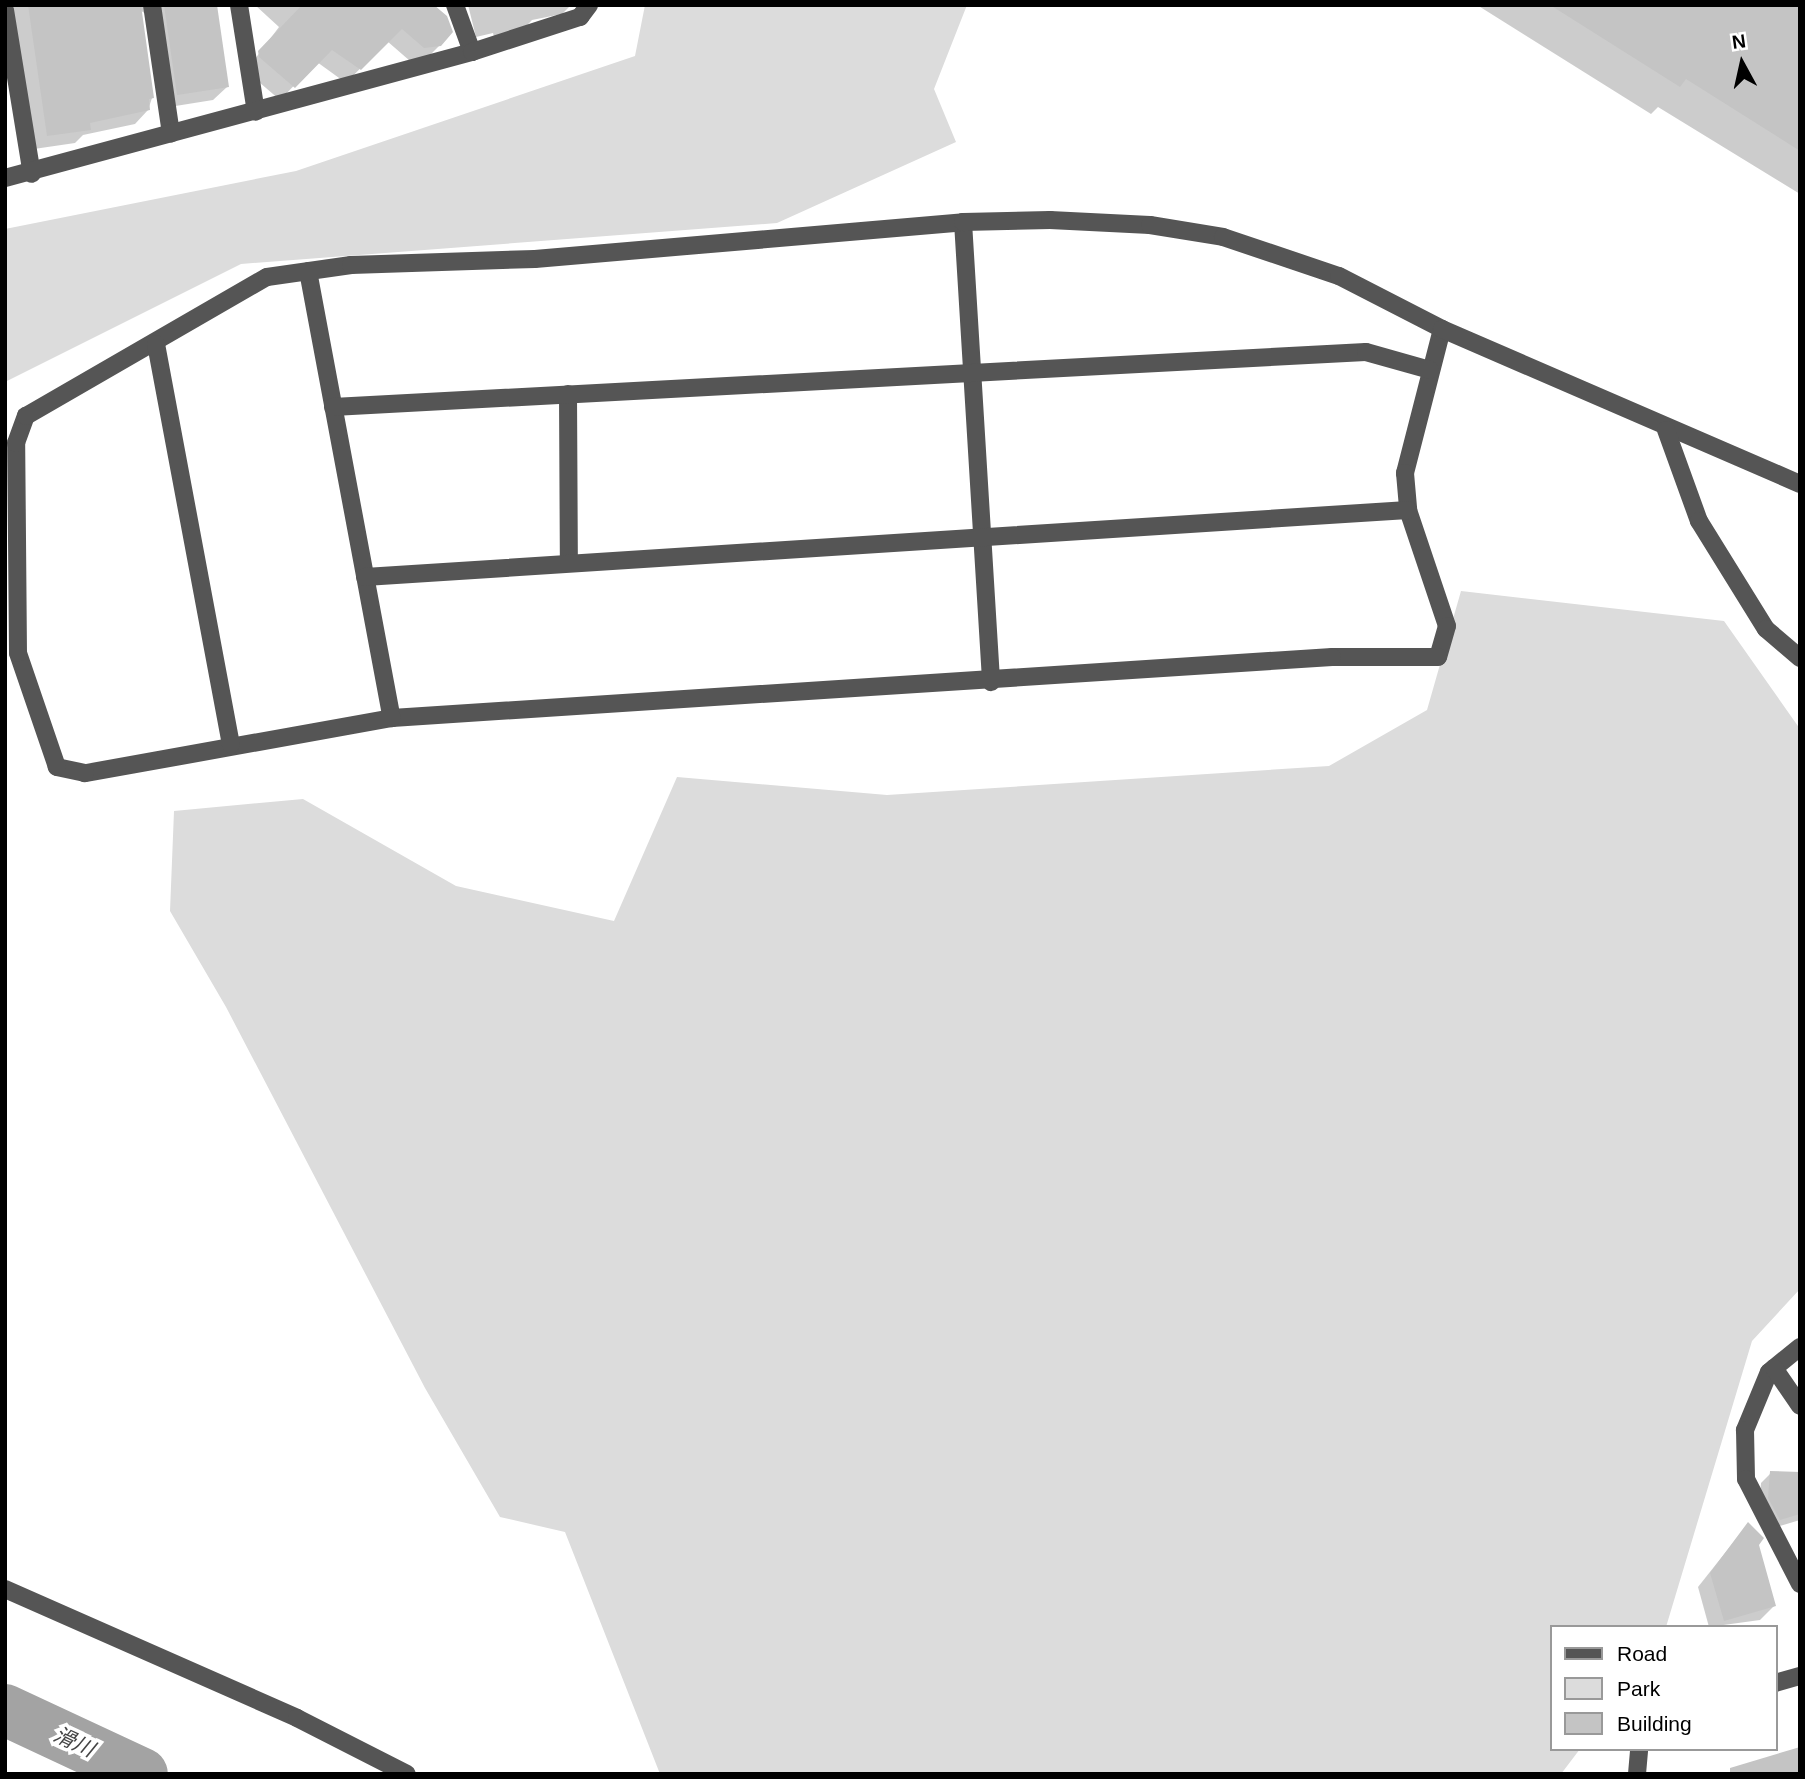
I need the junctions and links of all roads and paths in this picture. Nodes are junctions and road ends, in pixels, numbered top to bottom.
1 (152, 5) edge
2 (239, 5) edge
3 (455, 5) edge
4 (589, 5) edge
5 (5, 10) edge
6 (7, 29) edge
7 (472, 52) junction
8 (256, 112) junction
9 (172, 134) junction
10 (32, 174) junction
11 (5, 178) edge
12 (963, 222) junction
13 (308, 271) junction
14 (1442, 328) junction
15 (156, 344) junction
16 (1430, 370) junction
17 (972, 371) junction
18 (568, 394) junction
19 (333, 407) junction
20 (1666, 429) junction
21 (1800, 484) edge
22 (1408, 510) junction
23 (982, 534) junction
24 (569, 563) junction
25 (365, 576) junction
26 (1800, 658) edge
27 (991, 681) junction
28 (392, 719) junction
29 (231, 744) junction
30 (1800, 1346) edge
31 (1774, 1368) junction
32 (1800, 1406) edge
33 (1800, 1584) edge
34 (5, 1589) edge
35 (1800, 1676) edge
36 (1777, 1682) edge
37 (1639, 1751) edge
38 (407, 1774) edge
39 (1637, 1774) edge

1 - 9 street
2 - 8 street
3 - 7 street
4 - 7 street
5 - 6 street
6 - 10 street
7 - 8 street
8 - 9 street
9 - 10 street
10 - 11 street
12 - 13 street
12 - 14 street
12 - 17 street
13 - 15 street
13 - 19 street
14 - 16 street
14 - 20 street
15 - 29 street
15 - 29 street
16 - 17 street
16 - 22 street
17 - 18 street
17 - 23 street
18 - 19 street
18 - 24 street
19 - 25 street
20 - 21 street
20 - 26 street
22 - 23 street
22 - 27 street
23 - 24 street
23 - 27 street
24 - 25 street
25 - 28 street
27 - 28 street
28 - 29 street
30 - 31 street
31 - 32 street
31 - 33 street
34 - 38 street
35 - 36 street
37 - 39 street

